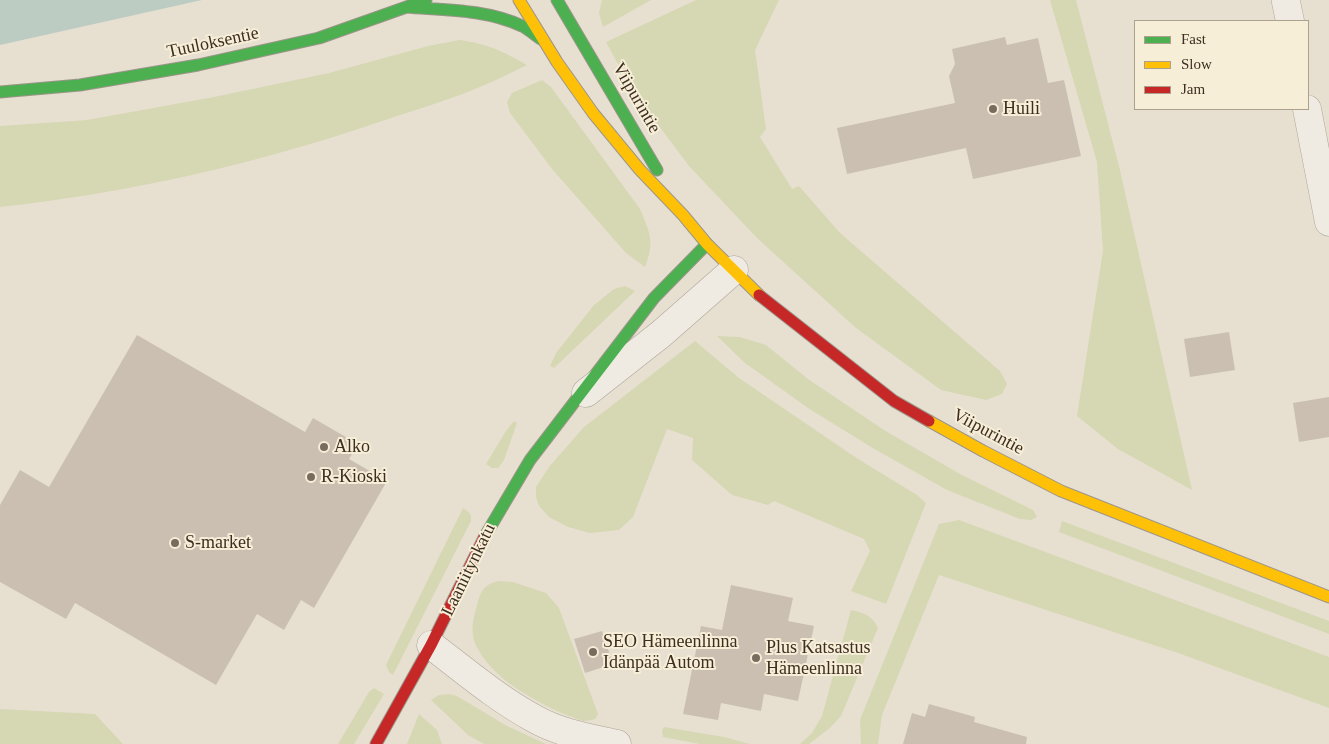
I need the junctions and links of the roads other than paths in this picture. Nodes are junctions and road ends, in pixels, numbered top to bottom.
1 (426, 0) edge
2 (519, 0) edge
3 (557, 0) edge
4 (406, 7) junction
5 (544, 42) junction
6 (0, 92) edge
7 (1307, 110) edge
8 (683, 215) junction
9 (1329, 222) edge
10 (707, 244) junction
11 (734, 270) junction
12 (573, 403) junction
13 (1329, 596) edge
14 (432, 645) junction
15 (376, 744) edge
16 (617, 744) edge

1 - 4 main road, Tuuloksentie
2 - 5 main road, Viipurintie
3 - 8 main road, Viipurintie
4 - 5 main road, Viipurintie
4 - 6 main road, Tuuloksentie
5 - 8 main road, Viipurintie
7 - 9 street
8 - 10 main road, Viipurintie
10 - 11 main road, Viipurintie
10 - 12 main road, Laaniitynkatu
11 - 12 street, Laaniitynkatu
11 - 13 main road, Viipurintie
12 - 14 main road, Laaniitynkatu
14 - 15 main road, Laaniitynkatu
14 - 16 street

